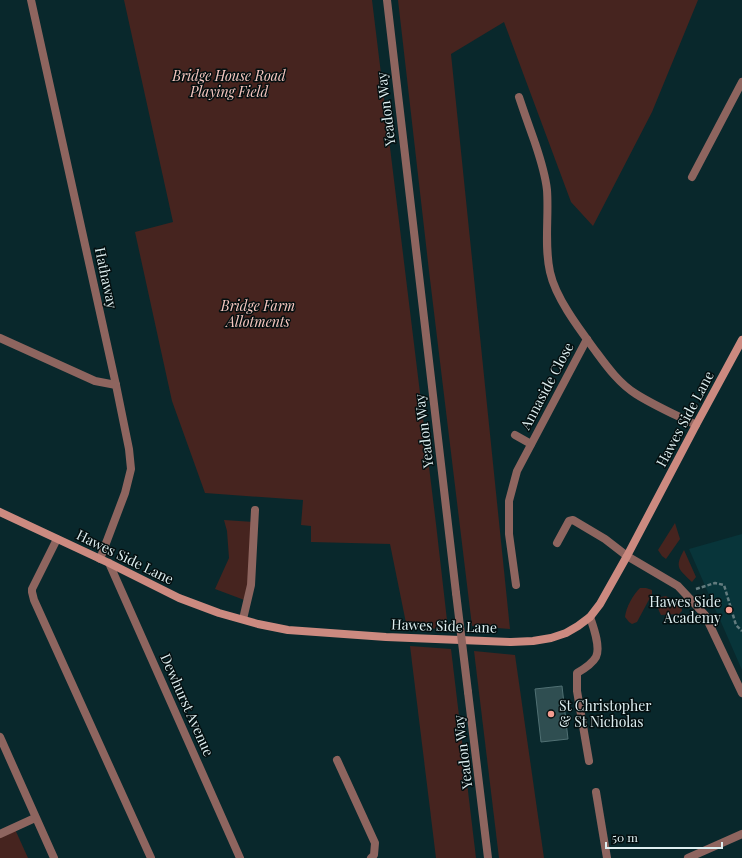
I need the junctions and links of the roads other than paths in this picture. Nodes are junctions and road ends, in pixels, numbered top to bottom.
1 (31, 0) edge
2 (386, 0) edge
3 (742, 82) edge
4 (519, 98) dead end
5 (692, 177) dead end
6 (0, 338) edge
7 (587, 339) junction
8 (742, 340) edge
9 (116, 385) junction
10 (696, 424) junction
11 (515, 436) dead end
12 (531, 444) junction
13 (255, 510) dead end
14 (0, 512) edge
15 (57, 539) junction
16 (557, 543) dead end
17 (627, 556) junction
18 (100, 559) junction
19 (110, 563) junction
20 (516, 585) dead end
21 (590, 616) junction
22 (243, 620) junction
23 (742, 693) edge
24 (0, 736) edge
25 (337, 760) dead end
26 (589, 761) dead end
27 (596, 792) dead end
28 (35, 818) junction
29 (0, 834) edge
30 (742, 834) edge
31 (54, 858) edge
32 (151, 858) edge
33 (240, 858) edge
34 (371, 858) edge
35 (488, 858) edge
36 (607, 858) edge
37 (688, 858) edge

1 - 9 street, Hathaway
2 - 35 street, Yeadon Way, bridge
3 - 5 street
4 - 7 street
6 - 9 street
7 - 10 street
7 - 12 street, Annaside Close
8 - 10 main road, Hawes Side Lane
9 - 18 street, Hathaway
10 - 17 main road, Hawes Side Lane
11 - 12 street, Annaside Close
12 - 20 street, Annaside Close
13 - 22 street
14 - 15 main road, Hawes Side Lane
15 - 18 main road, Hawes Side Lane
15 - 32 street
16 - 17 street
17 - 21 main road, Hawes Side Lane
17 - 23 street
18 - 19 main road, Hawes Side Lane
19 - 22 main road, Hawes Side Lane
19 - 33 street, Dewhurst Avenue
21 - 22 main road, Hawes Side Lane
21 - 26 street
24 - 28 street
25 - 34 street
27 - 36 street
28 - 29 street
28 - 31 street
30 - 37 street

